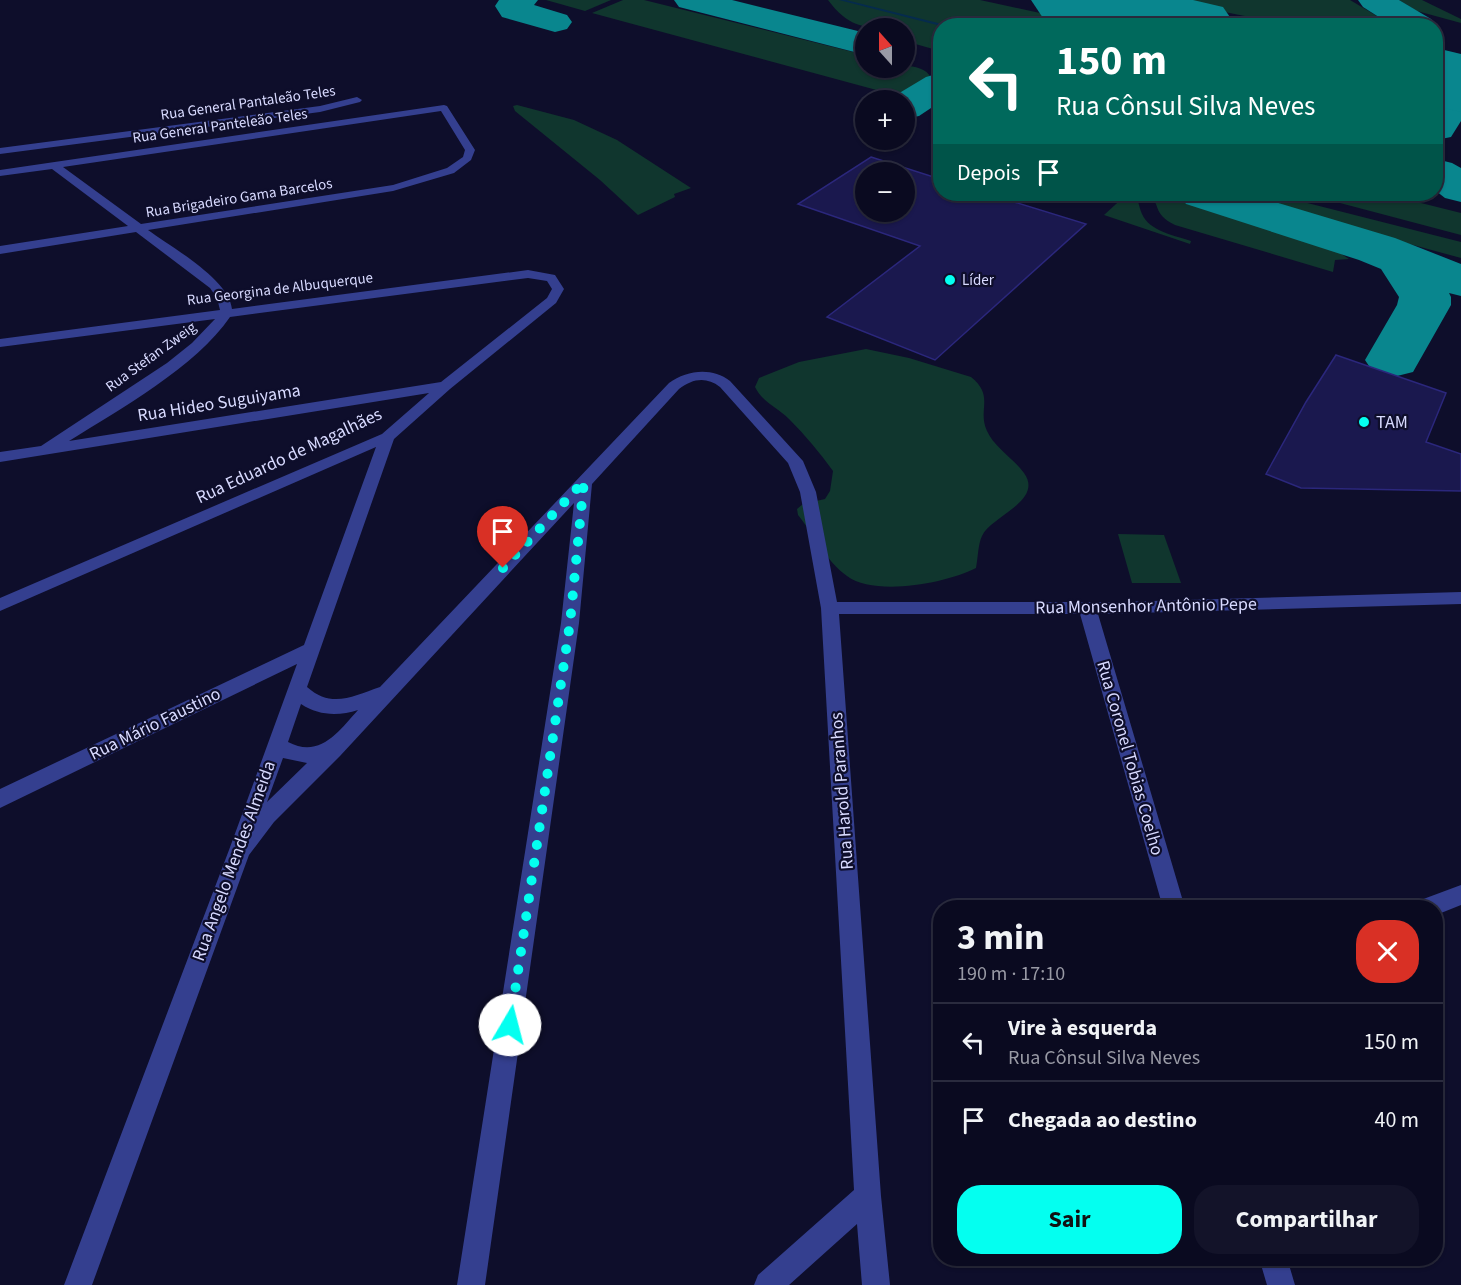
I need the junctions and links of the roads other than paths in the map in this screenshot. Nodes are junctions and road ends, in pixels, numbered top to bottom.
1 (357, 100) dead end
2 (244, 120) junction
3 (246, 137) junction
4 (470, 150) joint
5 (0, 152) edge
6 (54, 165) junction
7 (0, 173) edge
8 (138, 230) junction
9 (0, 250) edge
10 (558, 289) joint
11 (226, 312) junction
12 (0, 343) edge
13 (445, 386) junction
14 (387, 436) junction
15 (45, 450) junction
16 (0, 457) edge
17 (584, 481) junction
18 (1461, 598) edge
19 (0, 605) edge
20 (830, 608) junction
21 (1087, 608) junction
22 (309, 650) junction
23 (296, 688) junction
24 (389, 691) junction
25 (276, 745) junction
26 (333, 750) junction
27 (0, 799) edge
28 (240, 850) junction
29 (1461, 895) edge
30 (1172, 900) edge
31 (1443, 902) edge
32 (868, 1196) junction
33 (1275, 1266) edge
34 (78, 1285) edge
35 (471, 1285) edge
36 (768, 1285) edge
37 (876, 1285) edge
38 (1281, 1285) edge

1 - 2 street, Rua General Pantaleão Teles
2 - 3 street
2 - 5 street, Rua General Pantaleão Teles
3 - 4 street, Rua General Panteleão Teles
3 - 6 street, Rua General Panteleão Teles
4 - 8 street, Rua Brigadeiro Gama Barcelos
6 - 7 street, Rua General Panteleão Teles
6 - 8 street
8 - 9 street, Rua Brigadeiro Gama Barcelos
8 - 11 street
10 - 11 street, Rua Georgina de Albuquerque
10 - 13 street, Rua Eduardo de Magalhães
11 - 12 street, Rua Georgina de Albuquerque
11 - 15 street, Rua Stefan Zweig
13 - 14 street, Rua Eduardo de Magalhães
13 - 15 street, Rua Hideo Suguiyama
14 - 19 street, Rua Eduardo de Magalhães
14 - 22 street, Rua Angelo Mendes Almeida
15 - 16 street, Rua Hideo Suguiyama
17 - 20 street, Rua Harold Paranhos
17 - 24 street
17 - 35 street
18 - 21 street, Rua Monsenhor Antônio Pepe
20 - 21 street, Rua Monsenhor Antônio Pepe
20 - 32 street, Rua Harold Paranhos
21 - 30 street, Rua Coronel Tobias Coelho
22 - 23 street, Rua Angelo Mendes Almeida
22 - 27 street, Rua Mário Faustino
23 - 24 street
23 - 25 street, Rua Angelo Mendes Almeida
24 - 26 street
25 - 26 street
25 - 28 street, Rua Angelo Mendes Almeida
26 - 28 street
28 - 34 street, Rua Angelo Mendes Almeida
29 - 31 street
32 - 36 street
32 - 37 street, Rua Harold Paranhos
33 - 38 street

